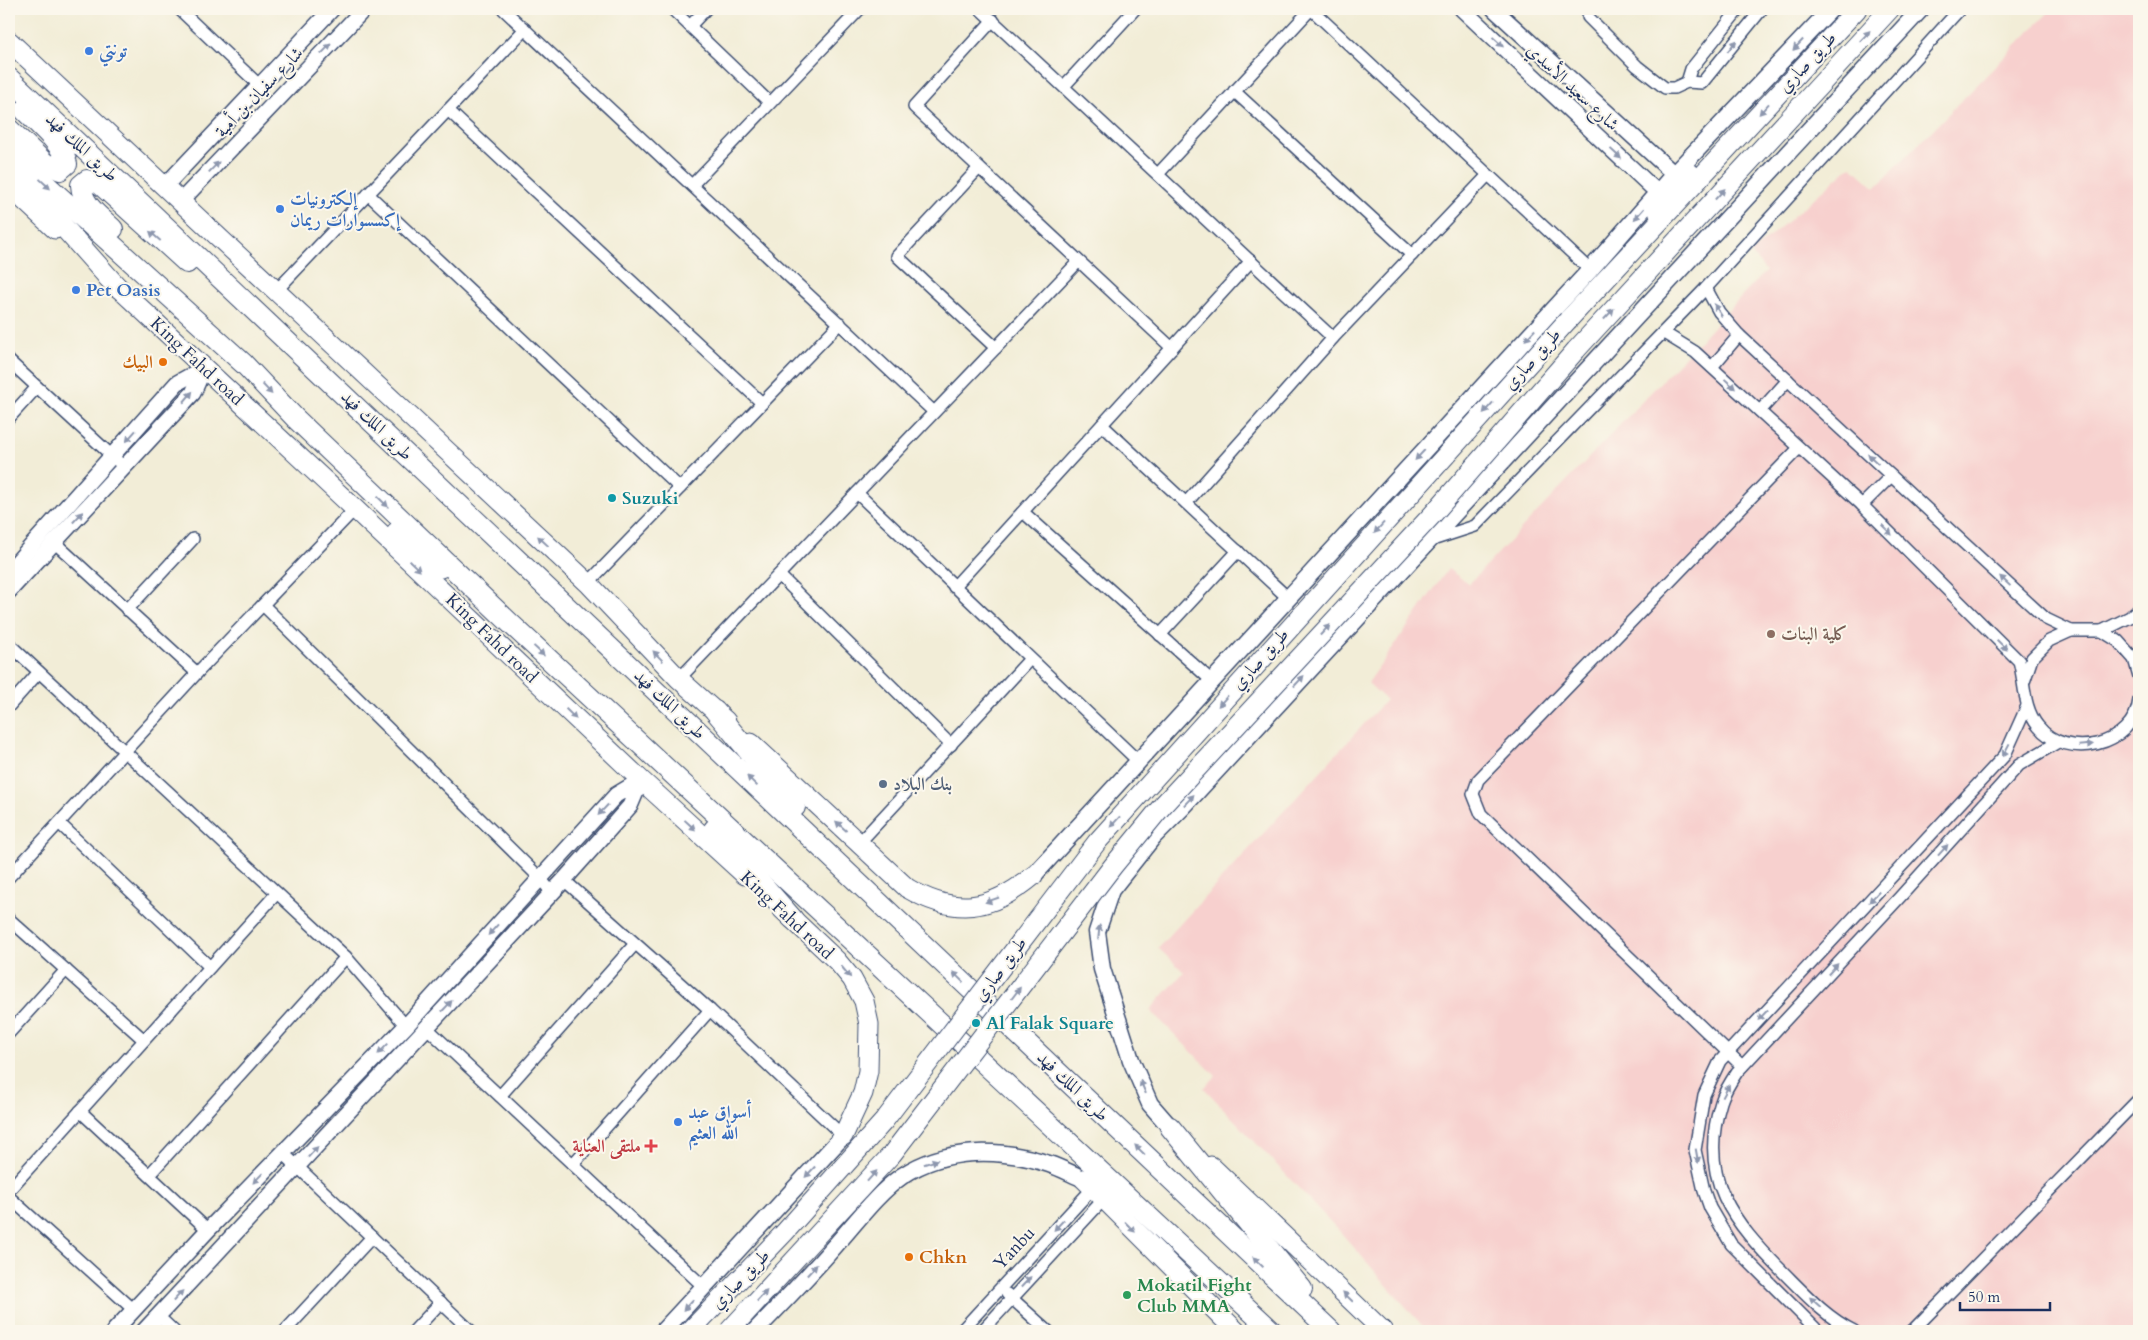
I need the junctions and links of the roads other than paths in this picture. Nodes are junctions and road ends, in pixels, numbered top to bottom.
1 (179, 9) edge
2 (332, 9) edge
3 (364, 9) edge
4 (503, 9) edge
5 (672, 9) edge
6 (706, 9) edge
7 (860, 9) edge
8 (980, 9) edge
9 (1135, 9) edge
10 (1311, 9) edge
11 (1462, 9) edge
12 (1494, 9) edge
13 (1739, 9) edge
14 (1762, 9) edge
15 (1831, 9) edge
16 (1857, 9) edge
17 (1890, 9) edge
18 (1921, 9) edge
19 (1960, 9) edge
20 (1588, 17) dead end
21 (993, 20) junction
22 (690, 26) junction
23 (525, 29) junction
24 (9, 41) edge
25 (1781, 62) junction
26 (9, 78) edge
27 (1688, 82) junction
28 (260, 85) junction
29 (1064, 86) junction
30 (1234, 92) junction
31 (9, 95) edge
32 (769, 102) junction
33 (448, 110) junction
34 (9, 129) edge
35 (9, 151) edge
36 (1654, 156) junction
37 (9, 166) edge
38 (978, 168) junction
39 (1158, 174) junction
40 (1638, 174) junction
41 (1674, 174) junction
42 (1488, 175) junction
43 (692, 185) junction
44 (9, 186) edge
45 (164, 187) junction
46 (1658, 193) junction
47 (368, 194) junction
48 (180, 202) junction
49 (1412, 255) junction
50 (1251, 261) junction
51 (1078, 262) junction
52 (1590, 270) junction
53 (117, 287) junction
54 (1706, 288) junction
55 (276, 291) junction
56 (1568, 320) junction
57 (840, 323) junction
58 (1664, 333) junction
59 (1739, 335) junction
60 (1333, 338) junction
61 (996, 348) junction
62 (1172, 348) junction
63 (9, 361) edge
64 (244, 364) junction
65 (1712, 367) junction
66 (204, 368) junction
67 (1788, 380) junction
68 (37, 387) junction
69 (340, 390) junction
70 (762, 404) junction
71 (1760, 411) junction
72 (934, 412) junction
73 (9, 418) edge
74 (1102, 425) junction
75 (282, 440) junction
76 (1800, 448) junction
77 (113, 456) junction
78 (124, 467) junction
79 (1891, 476) junction
80 (680, 488) junction
81 (857, 493) junction
82 (1186, 503) junction
83 (1862, 505) junction
84 (355, 509) junction
85 (1023, 512) junction
86 (193, 539) dead end
87 (54, 542) junction
88 (1428, 542) junction
89 (1238, 551) junction
90 (9, 571) edge
91 (779, 575) junction
92 (588, 583) junction
93 (954, 587) junction
94 (9, 591) edge
95 (1288, 598) junction
96 (262, 604) junction
97 (2139, 608) edge
98 (127, 610) junction
99 (511, 624) junction
100 (2071, 631) junction
101 (2102, 631) junction
102 (1160, 635) junction
103 (9, 644) edge
104 (2137, 655) edge
105 (1030, 659) junction
106 (39, 672) junction
107 (196, 673) junction
108 (2139, 676) edge
109 (679, 678) junction
110 (1212, 681) junction
111 (2024, 682) junction
112 (2139, 700) edge
113 (9, 706) edge
114 (2026, 706) junction
115 (714, 711) junction
116 (2058, 742) junction
117 (951, 745) junction
118 (641, 747) junction
119 (125, 752) junction
120 (1138, 761) junction
121 (641, 780) junction
122 (59, 823) junction
123 (860, 842) junction
124 (1033, 876) joint
125 (9, 877) edge
126 (540, 878) junction
127 (564, 880) junction
128 (856, 880) junction
129 (1888, 882) junction
130 (277, 893) junction
131 (552, 893) junction
132 (1903, 894) junction
133 (9, 919) edge
134 (793, 919) junction
135 (635, 944) junction
136 (346, 958) junction
137 (210, 967) junction
138 (66, 970) junction
139 (710, 1010) junction
140 (406, 1026) junction
141 (427, 1028) junction
142 (9, 1033) edge
143 (144, 1040) junction
144 (1728, 1053) junction
145 (1742, 1066) junction
146 (500, 1096) junction
147 (2139, 1099) edge
148 (80, 1111) junction
149 (1170, 1126) junction
150 (843, 1136) junction
151 (283, 1153) junction
152 (573, 1164) junction
153 (298, 1168) junction
154 (149, 1175) junction
155 (1093, 1189) junction
156 (9, 1190) edge
157 (9, 1196) edge
158 (208, 1230) junction
159 (372, 1237) junction
160 (704, 1287) junction
161 (1001, 1288) junction
162 (1012, 1298) junction
163 (441, 1302) junction
164 (134, 1310) junction
165 (158, 1316) junction
166 (114, 1331) edge
167 (144, 1331) edge
168 (174, 1331) edge
169 (285, 1331) edge
170 (414, 1331) edge
171 (472, 1331) edge
172 (663, 1331) edge
173 (690, 1331) edge
174 (729, 1331) edge
175 (755, 1331) edge
176 (961, 1331) edge
177 (982, 1331) edge
178 (1048, 1331) edge
179 (1236, 1331) edge
180 (1272, 1331) edge
181 (1331, 1331) edge
182 (1336, 1331) edge
183 (1383, 1331) edge
184 (1818, 1331) edge
185 (1854, 1331) edge
186 (1912, 1331) edge

1 - 28 street
2 - 28 street, شارع سفيان بن أمية
48 -> 3 street, شارع سفيان بن أمية
4 - 23 street
5 - 22 street
6 - 22 street
7 - 32 street
8 - 21 street
9 - 29 street
10 - 30 street
10 - 42 street
11 -> 40 street, شارع سعيد الأسدي
12 - 36 street, شارع سعيد الأسدي
13 - 27 street
27 -> 14 street
15 -> 25 main road
16 -> 56 main road, طريق صاري
174 -> 17 main road, طريق صاري, bridge
18 - 88 main road
19 - 54 street
20 - 27 street
21 - 29 street
21 - 38 street
22 - 32 street
23 - 33 street
23 - 43 street
24 - 45 main road, طريق الملك فهد
25 - 41 main road
25 - 56 main road
26 - 69 highway, طريق الملك فهد
28 - 45 street, شارع سفيان بن أمية
29 - 39 street
30 - 39 street
30 - 49 street
31 - 34 highway
32 - 43 street
33 - 47 street
33 - 70 street
35 -> 64 highway
36 - 40 street
36 - 41 street, شارع سعيد الأسدي
37 - 53 highway
38 - 51 street
38 - 61 street
39 - 50 street
40 - 46 street, شارع سعيد الأسدي
41 - 46 main road
42 - 49 street
42 - 52 street
43 - 57 street
44 - 53 main road, King Fahd road
45 - 48 main road, طريق الملك فهد
46 -> 52 main road
47 - 55 street
47 - 80 street
48 - 55 main road, طريق الملك فهد
49 - 60 street
50 - 60 street
50 - 62 street
51 - 61 street
51 - 62 street
52 -> 95 main road
53 - 66 main road, King Fahd road
54 - 58 street
59 -> 54 street
92 -> 55 main road, طريق الملك فهد
56 -> 173 main road, طريق صاري, bridge
57 - 70 street
57 - 72 street
58 - 65 street
58 - 88 street
59 - 65 street
59 - 67 street
60 - 82 street
61 - 72 street
62 - 74 street
63 - 68 street
69 -> 64 highway
64 -> 99 highway
65 -> 71 street
66 - 75 main road, King Fahd road
66 -> 77 street
78 -> 66 street
67 - 71 street
79 -> 67 street
68 - 73 street
68 - 77 street
128 -> 69 highway, طريق الملك فهد
70 - 80 street
71 - 76 street
72 - 81 street
74 - 82 street
74 - 85 street
75 - 84 main road, King Fahd road
75 - 99 main road
76 - 83 street
76 - 144 street
77 - 78 street
77 - 90 street
87 -> 78 street
79 - 83 street
100 -> 79 street
80 - 92 street
81 - 91 street
81 - 93 street
82 - 89 street
83 -> 111 street
84 - 96 street
84 -> 121 main road, King Fahd road
85 - 93 street
85 - 102 street
86 - 98 street
87 - 94 street
87 - 98 street
149 -> 88 main road
89 - 95 street
89 - 102 street
91 - 109 street
91 - 117 street
109 -> 92 main road, طريق الملك فهد
93 - 105 street
95 - 110 main road
96 - 107 street
96 - 126 street
97 - 101 street
98 - 107 street
99 -> 118 highway
100 - 101 street
100 - 111 street
101 - 104 street
102 - 110 street
103 - 106 street
104 - 108 street
105 - 117 street
105 - 120 street
106 - 113 street
106 - 119 street
107 - 119 street
109 - 115 main road, طريق الملك فهد
110 - 120 main road
111 - 114 street
116 -> 112 street
114 - 116 street
114 -> 129 street
123 -> 115 main road, طريق الملك فهد
115 - 128 highway
132 -> 116 street
117 - 123 street
118 - 134 highway
118 - 180 highway
119 - 122 street
119 - 130 street
120 - 124 main road
121 -> 126 street
121 - 127 street
121 -> 134 main road, King Fahd road
122 - 125 street
122 - 137 street
124 -> 123 main road, طريق الملك فهد
126 - 131 street
126 -> 140 street
127 - 131 street
127 - 135 street
181 -> 128 highway, طريق الملك فهد
129 - 132 street
129 -> 144 street
130 - 136 street
130 - 137 street
141 -> 131 street
145 -> 132 street
133 - 138 street
134 -> 150 main road, King Fahd road
135 - 139 street
135 - 146 street
136 - 140 street
136 - 154 street
137 - 143 street
138 - 142 street
138 - 143 street
139 - 150 street
139 - 152 street
140 -> 151 street
141 - 146 street
153 -> 141 street
143 - 148 street
144 - 145 street
144 -> 184 street
185 -> 145 street
146 - 152 street
147 - 186 street
148 - 154 street
148 - 156 street
149 - 182 highway
183 -> 149 main road
150 -> 160 main road
151 - 153 street
151 -> 158 street
152 - 160 street
153 - 159 street
165 -> 153 street
154 - 158 street
155 -> 161 street, Yanbu
162 -> 155 street, Yanbu
175 -> 155 main road
155 -> 179 main road
157 - 164 street
158 - 164 street
159 - 163 street
159 - 169 street
160 -> 172 main road
161 - 162 street
161 - 176 street, Yanbu
162 - 177 street, Yanbu
162 - 178 street
163 - 170 street
163 - 171 street
164 - 166 street
165 - 167 street
165 - 168 street

